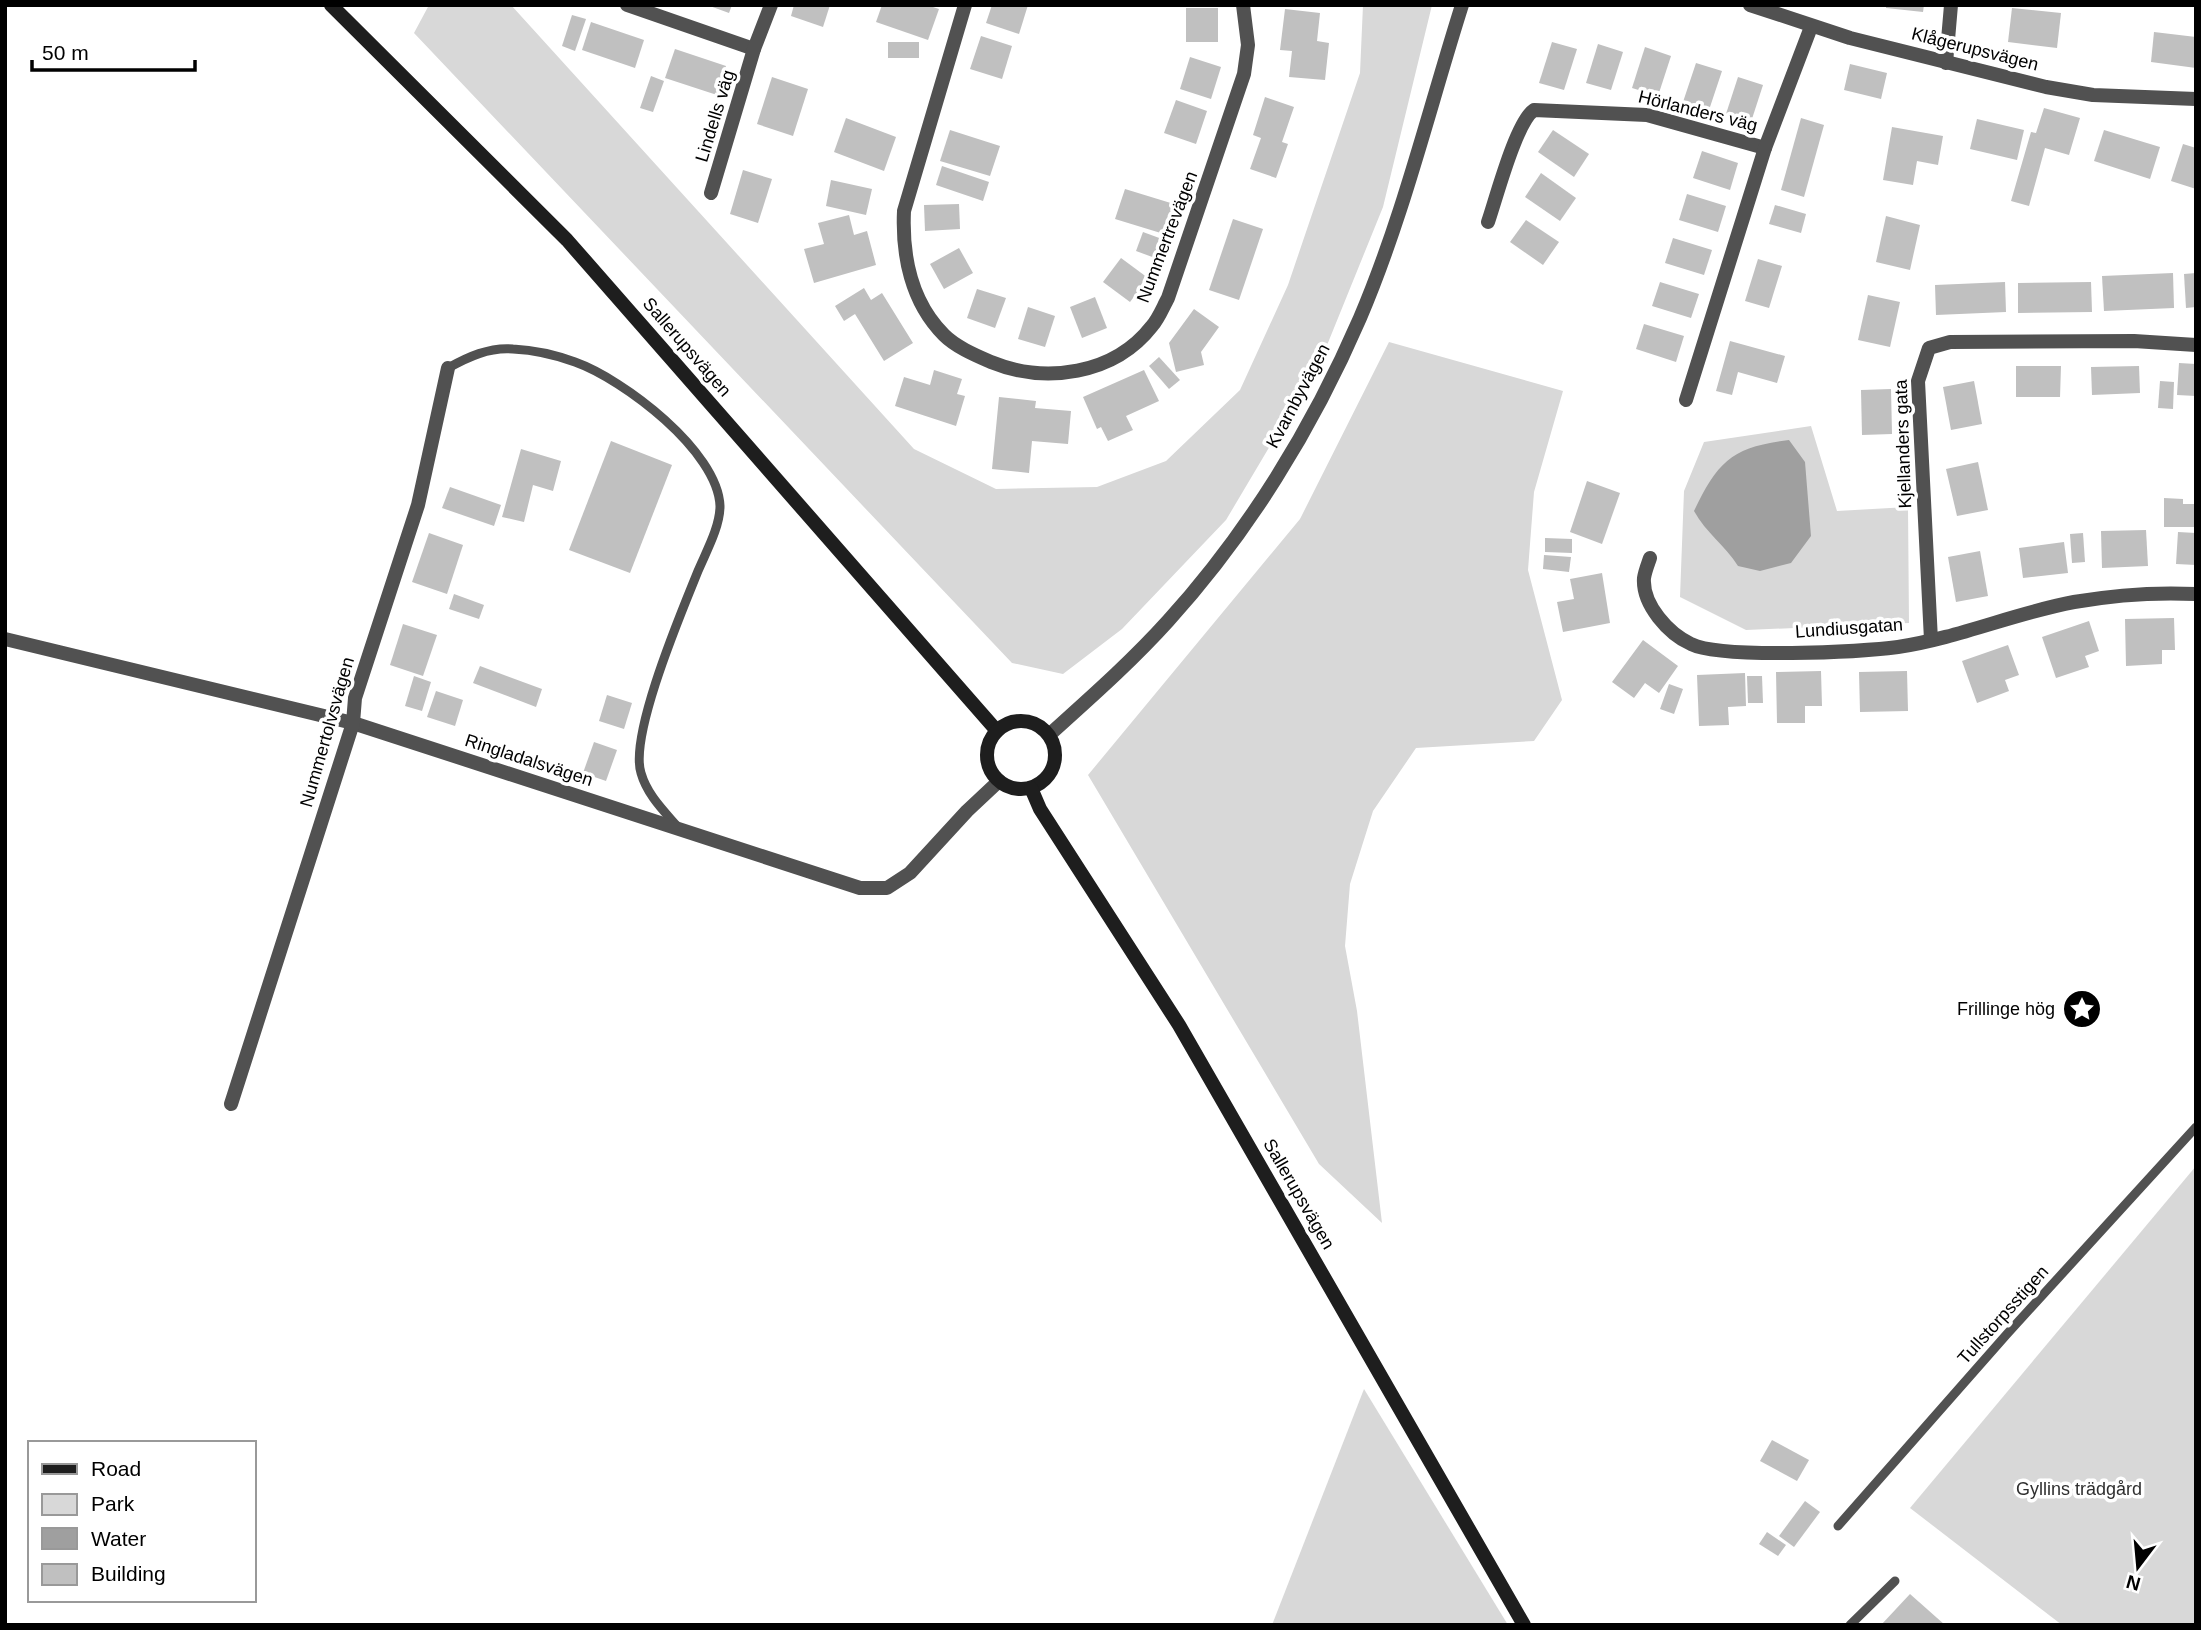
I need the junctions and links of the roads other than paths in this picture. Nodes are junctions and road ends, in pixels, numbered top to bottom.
1 (331, 5) edge
2 (627, 5) edge
3 (771, 5) edge
4 (965, 5) edge
5 (1243, 5) edge
6 (1462, 5) edge
7 (1750, 5) edge
8 (1951, 5) edge
9 (1768, 9) edge
10 (1811, 27) junction
11 (754, 49) junction
12 (1946, 64) junction
13 (2196, 99) edge
14 (1765, 148) junction
15 (711, 193) dead end
16 (1488, 222) dead end
17 (2196, 345) edge
18 (448, 368) joint
19 (1686, 400) dead end
20 (1650, 558) dead end
21 (2196, 594) edge
22 (5, 639) edge
23 (1931, 640) junction
24 (353, 723) junction
25 (997, 731) junction
26 (1049, 736) junction
27 (999, 781) junction
28 (1031, 788) junction
29 (679, 829) junction
30 (232, 1104) dead end
31 (2196, 1127) edge
32 (1838, 1526) dead end
33 (1895, 1580) dead end
34 (1524, 1625) edge
35 (1850, 1625) edge

1 - 25 main road, Sallerupsvägen
2 - 11 street
3 - 11 street, Lindells väg
4 - 5 street, Nummertrevägen
6 - 26 street, Kvarnbyvägen
7 - 9 street, Klågerupsvägen
8 - 12 street
9 - 10 street, Klågerupsvägen
10 - 12 street, Klågerupsvägen
10 - 14 street, Hörlanders väg
11 - 15 street, Lindells väg
12 - 13 street, Klågerupsvägen
14 - 16 street, Hörlanders väg
14 - 19 street, Hörlanders väg
17 - 23 street, Kjellanders gata
18 - 24 street, Nummertolvsvägen
18 - 29 lane
20 - 23 street, Lundiusgatan
21 - 23 street, Lundiusgatan
22 - 24 street, Ringladalsvägen
24 - 29 street, Ringladalsvägen
24 - 30 street, Nummertolvsvägen
25 - 26 main road
25 - 27 main road
26 - 28 main road
27 - 28 main road
27 - 29 street, Ringladalsvägen
28 - 34 main road, Sallerupsvägen
31 - 32 lane, Tullstorpsstigen
33 - 35 lane

